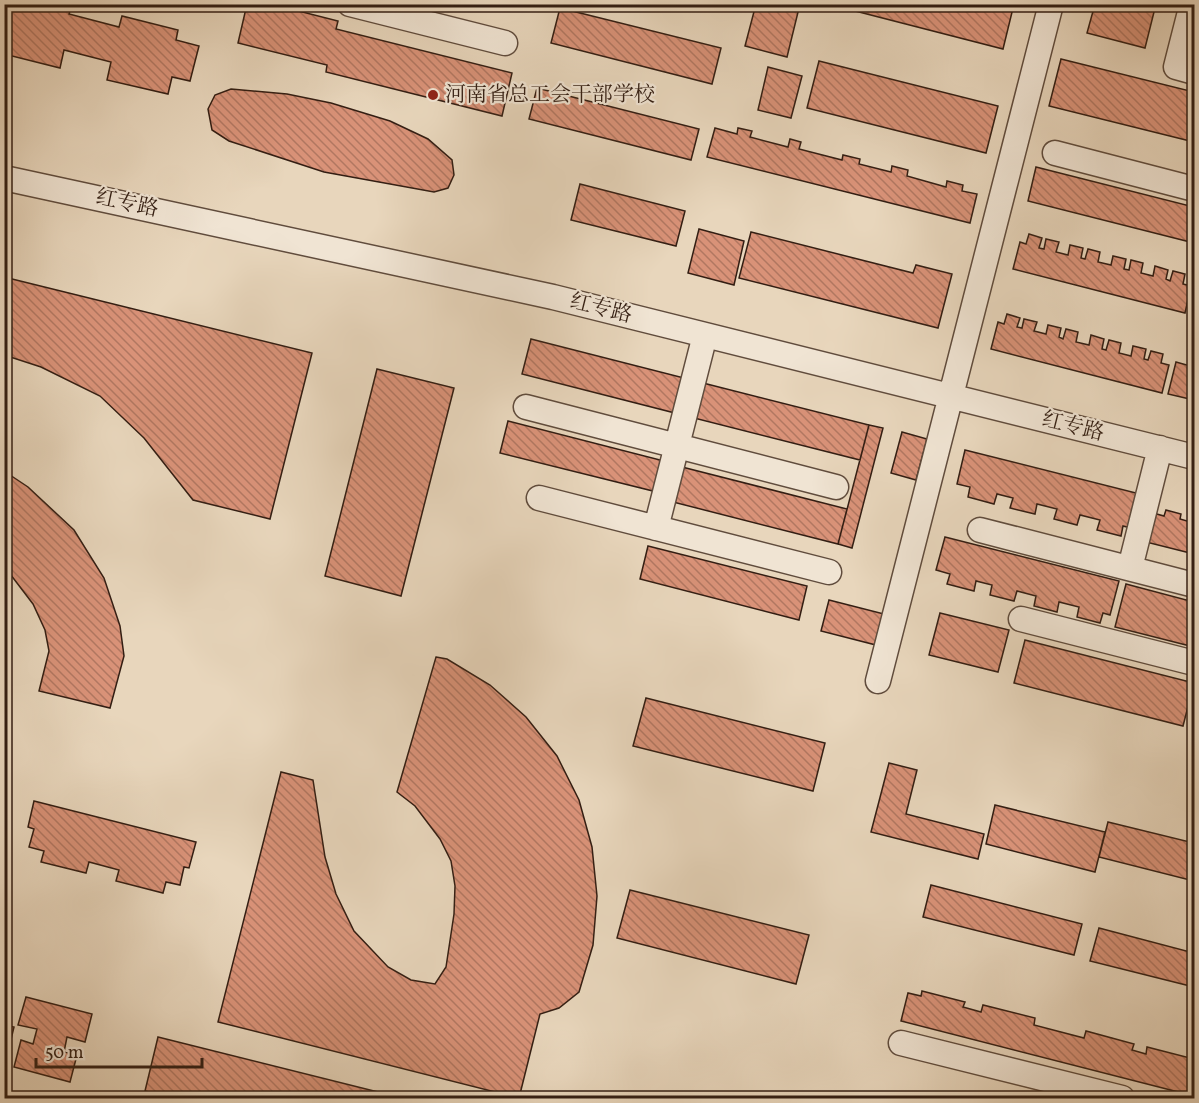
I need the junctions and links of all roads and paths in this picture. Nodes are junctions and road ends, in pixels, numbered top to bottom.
1 (350, 4) edge
2 (1051, 4) edge
3 (1192, 4) edge
4 (505, 43) dead end
5 (1194, 72) edge
6 (1055, 153) dead end
7 (4, 178) edge
8 (1194, 189) edge
9 (705, 334) junction
10 (951, 396) junction
11 (526, 407) dead end
12 (677, 446) junction
13 (1160, 448) junction
14 (1194, 457) edge
15 (836, 487) dead end
16 (539, 498) dead end
17 (656, 528) junction
18 (980, 530) dead end
19 (1130, 568) junction
20 (829, 572) dead end
21 (1194, 585) edge
22 (1021, 619) dead end
23 (1194, 663) edge
24 (878, 681) dead end
25 (901, 1043) dead end
26 (1122, 1098) edge

1 - 4 street
2 - 10 street
3 - 5 street
6 - 8 street
7 - 9 street, 红专路
9 - 10 street, 红专路
9 - 12 street
10 - 13 street, 红专路
10 - 24 street
11 - 12 street
12 - 15 street
12 - 17 street
13 - 14 street, 红专路
13 - 19 street
16 - 17 street
17 - 20 street
18 - 19 street
19 - 21 street
22 - 23 street
25 - 26 street

